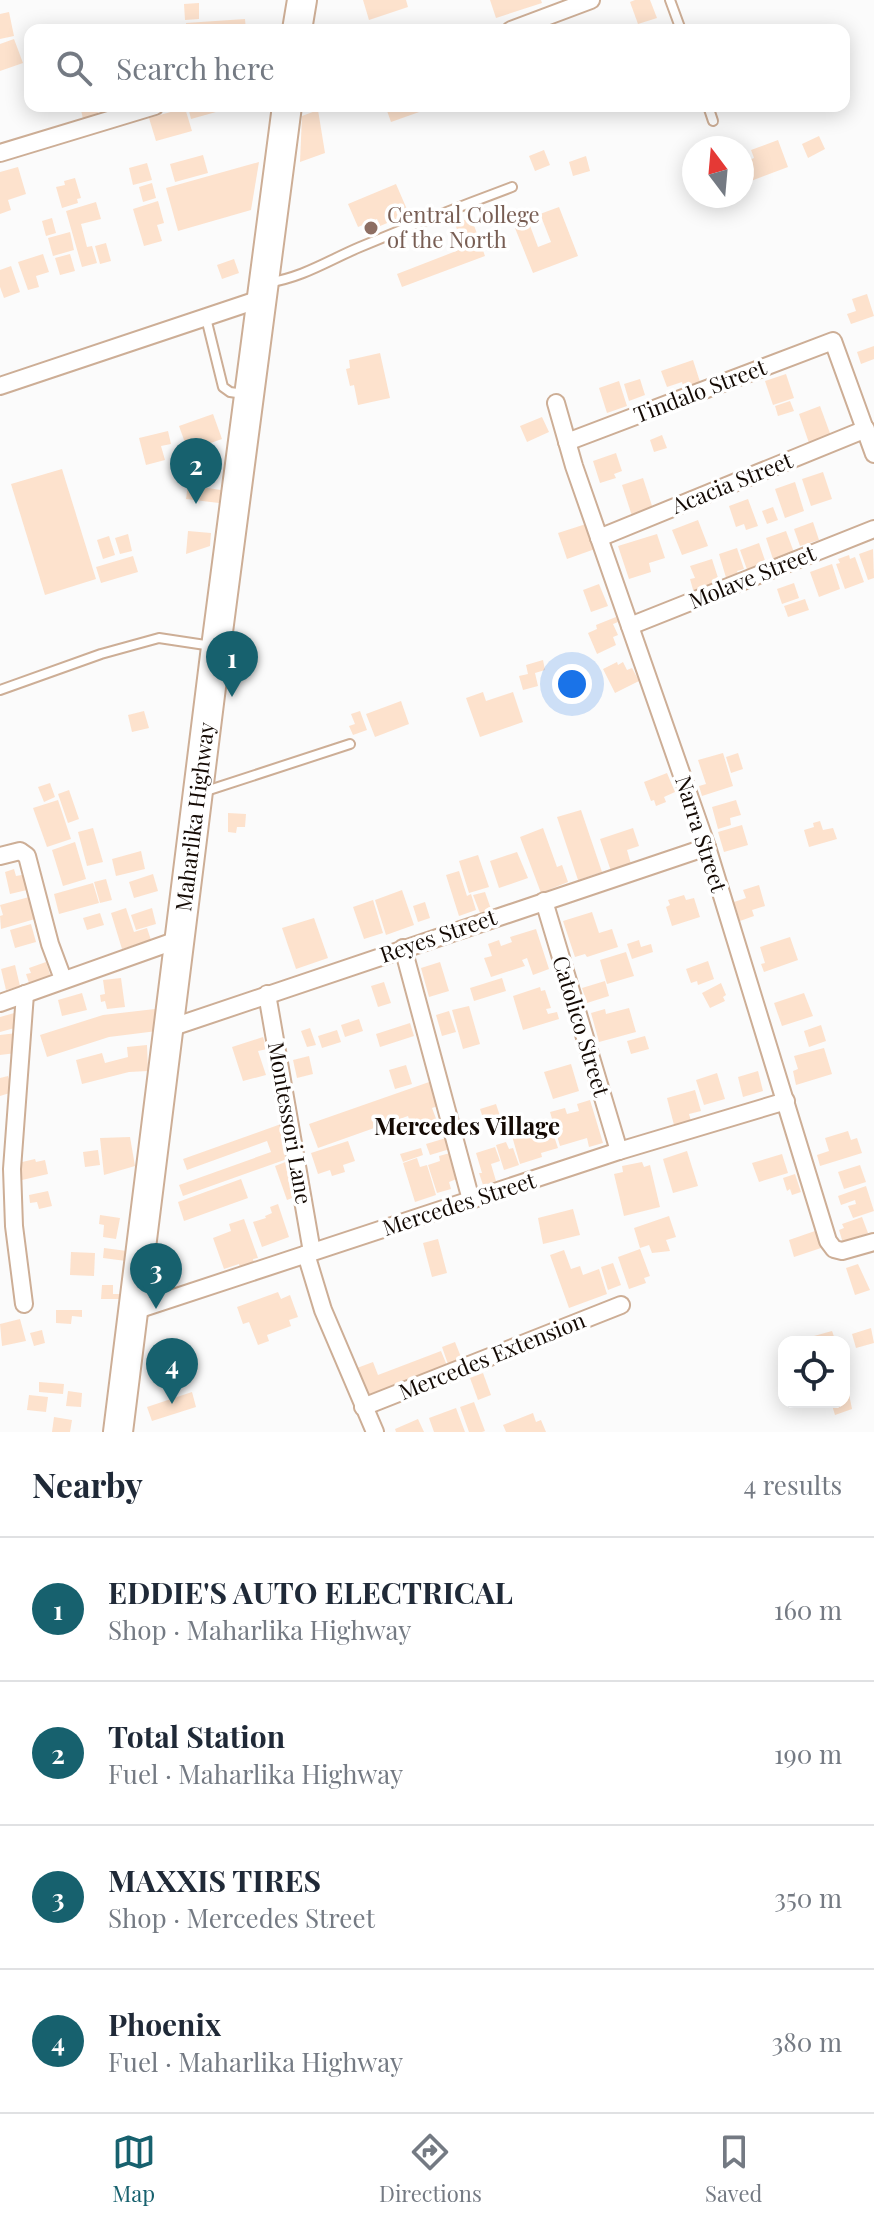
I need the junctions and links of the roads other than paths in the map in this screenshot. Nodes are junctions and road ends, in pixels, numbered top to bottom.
1 (302, 0) edge
2 (591, 0) edge
3 (670, 0) edge
4 (298, 24) edge
5 (527, 24) edge
6 (679, 24) edge
7 (135, 112) edge
8 (289, 112) edge
9 (710, 112) edge
10 (713, 121) dead end
11 (0, 153) edge
12 (512, 187) dead end
13 (264, 290) junction
14 (206, 317) junction
15 (0, 386) edge
16 (250, 395) junction
17 (556, 403) dead end
18 (866, 429) junction
19 (567, 442) junction
20 (874, 454) edge
21 (874, 529) edge
22 (599, 538) junction
23 (630, 626) junction
24 (216, 647) junction
25 (0, 690) edge
26 (350, 744) dead end
27 (198, 794) junction
28 (707, 847) junction
29 (0, 856) edge
30 (544, 901) junction
31 (180, 939) junction
32 (403, 948) junction
33 (63, 979) junction
34 (25, 994) junction
35 (267, 994) junction
36 (0, 1003) edge
37 (170, 1028) junction
38 (786, 1101) junction
39 (619, 1151) junction
40 (471, 1200) junction
41 (874, 1242) edge
42 (309, 1253) junction
43 (24, 1304) dead end
44 (621, 1305) dead end
45 (134, 1311) junction
46 (363, 1407) junction
47 (118, 1432) edge
48 (375, 1432) edge

1 - 4 highway
2 - 5 street
3 - 6 lane
7 - 11 street
8 - 13 highway, Maharlika Highway
9 - 10 lane
12 - 13 lane
13 - 14 street
13 - 16 highway, Maharlika Highway
14 - 15 street
14 - 16 lane
16 - 24 highway, Maharlika Highway
17 - 19 street, Narra Street
18 - 19 street, Tindalo Street
18 - 20 street
18 - 22 street, Acacia Street
19 - 22 street, Narra Street
21 - 23 street, Molave Street
22 - 23 street, Narra Street
23 - 28 street, Narra Street
24 - 25 lane
24 - 27 highway, Maharlika Highway
26 - 27 lane
27 - 31 highway, Maharlika Highway
28 - 30 street, Reyes Street
28 - 38 street, Narra Street
29 - 33 street
30 - 32 street, Reyes Street
30 - 39 street, Catolico Street
31 - 33 street
31 - 37 highway, Maharlika Highway
32 - 35 street, Reyes Street
32 - 40 street
33 - 34 street
34 - 36 street
34 - 43 street
35 - 37 street, Reyes Street
35 - 42 street, Montessori Lane
37 - 45 highway, Maharlika Highway
38 - 39 street, Mercedes Street
38 - 41 street, Narra Street
39 - 40 street, Mercedes Street
40 - 42 street, Mercedes Street
42 - 45 street, Mercedes Street
42 - 46 street
44 - 46 street, Mercedes Extension
45 - 47 highway, Maharlika Highway
46 - 48 street

